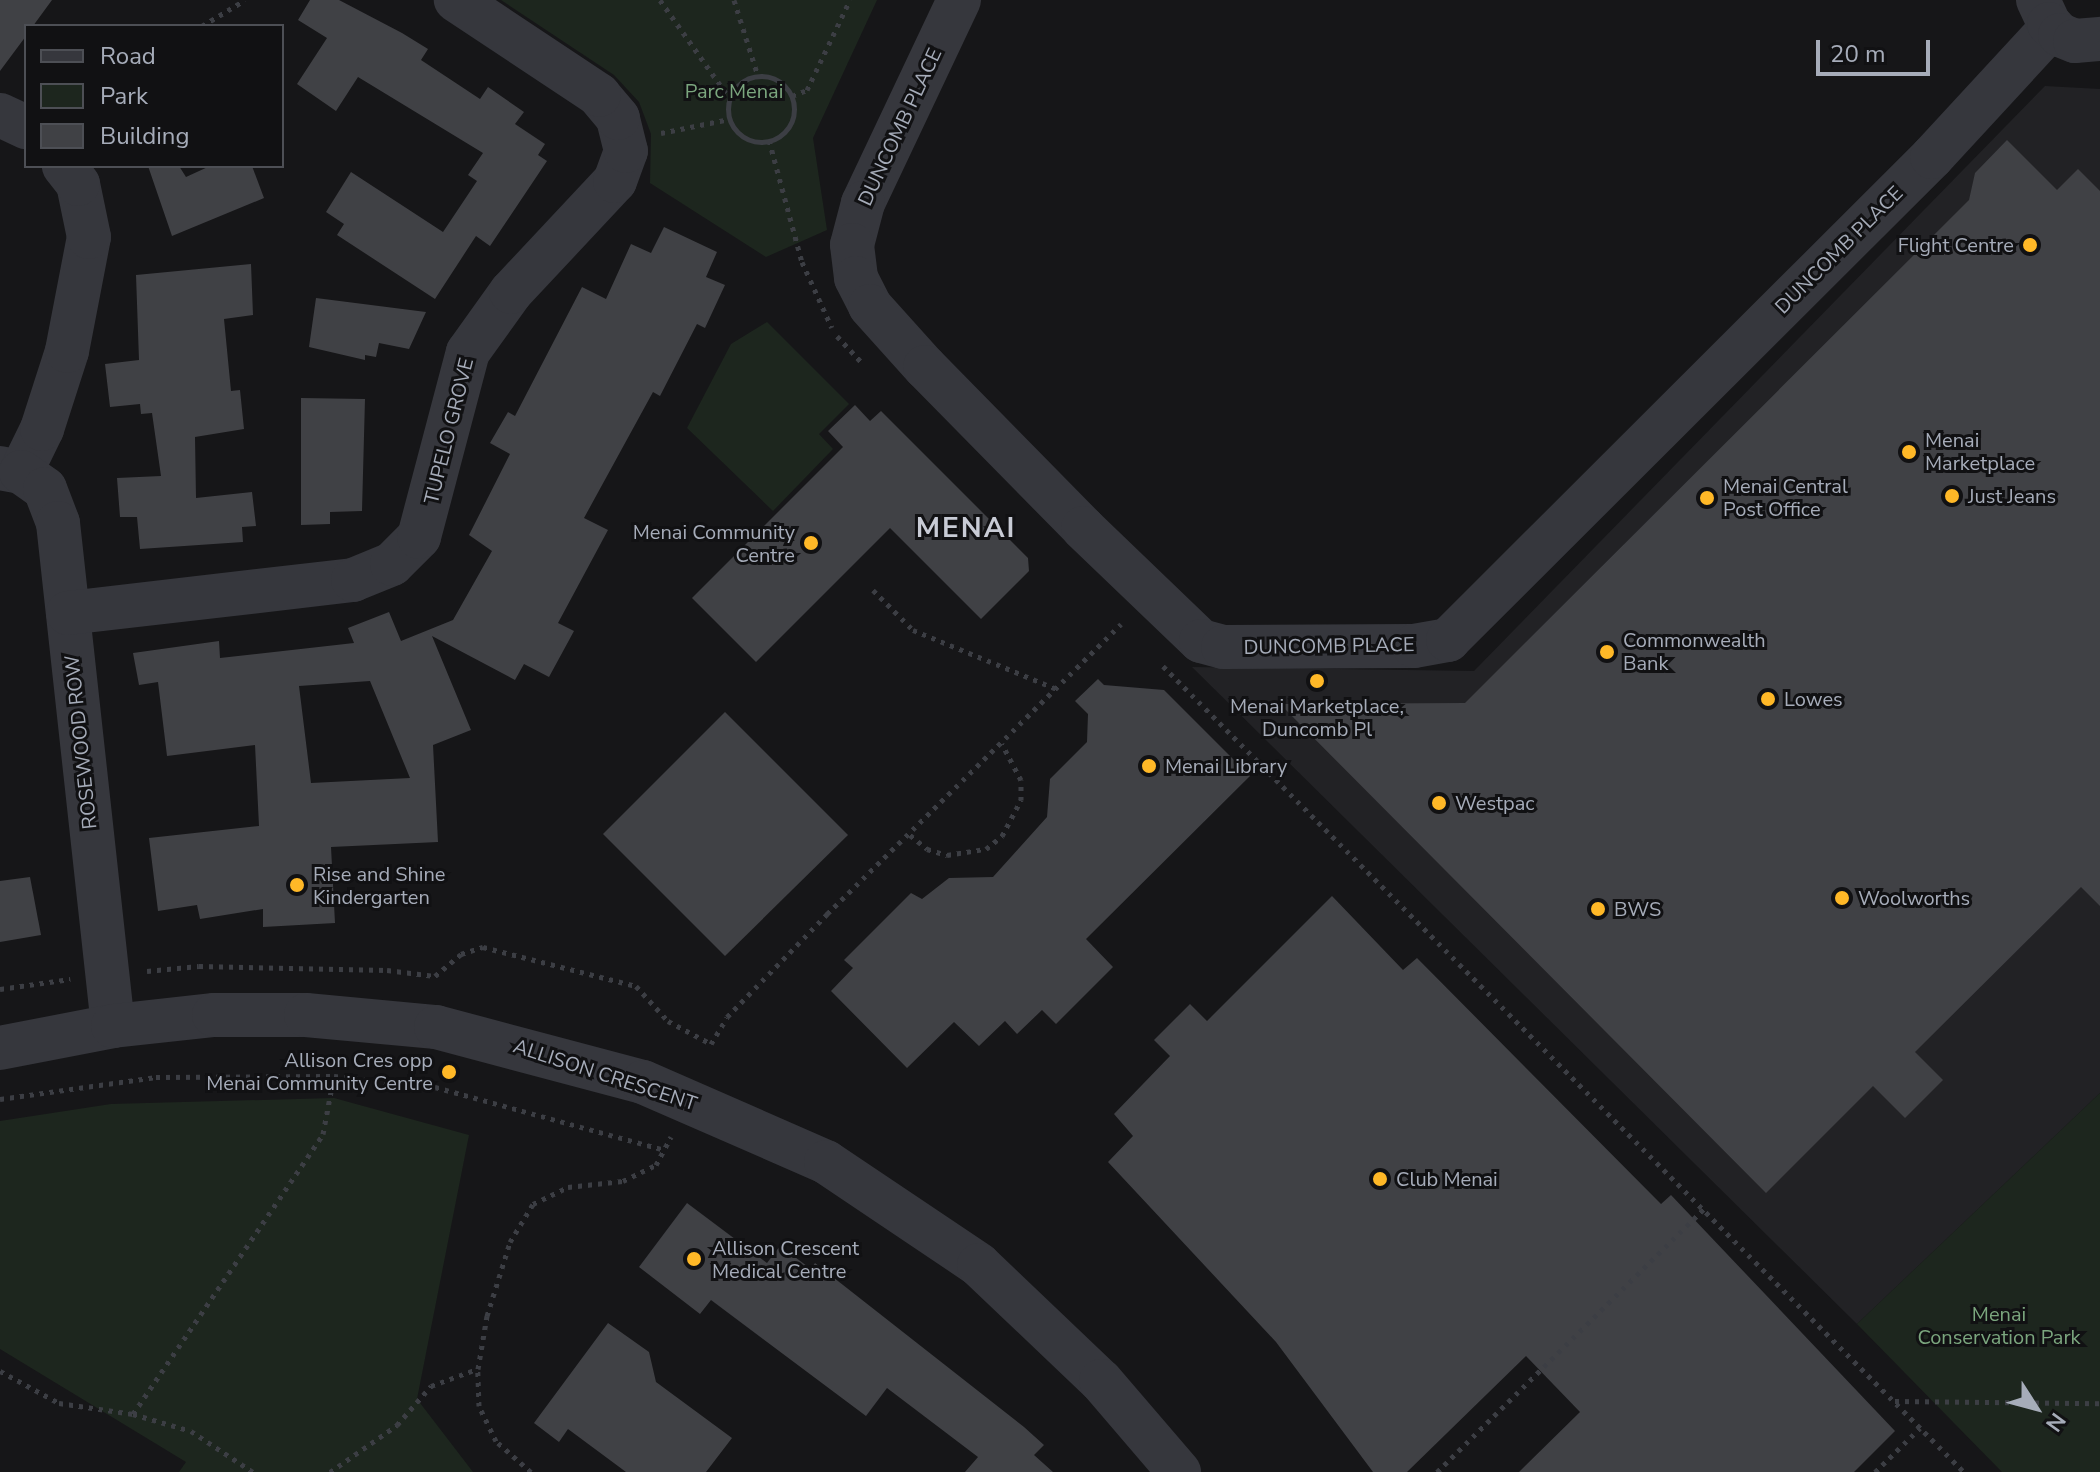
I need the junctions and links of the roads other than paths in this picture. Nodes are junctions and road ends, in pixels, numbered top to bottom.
1 (456, 0) edge
2 (959, 0) edge
3 (2045, 14) edge
4 (2100, 39) edge
5 (0, 115) edge
6 (24, 126) edge
7 (66, 168) edge
8 (10, 470) edge
9 (68, 613) junction
10 (113, 1026) junction
11 (0, 1048) edge
12 (1179, 1472) edge

1 - 9 street, TUPELO GROVE
2 - 3 street, DUNCOMB PLACE
3 - 4 street
5 - 6 street
7 - 8 street
8 - 9 street, ROSEWOOD ROW
9 - 10 street, ROSEWOOD ROW
10 - 11 street, ALLISON CRESCENT
10 - 12 street, ALLISON CRESCENT

